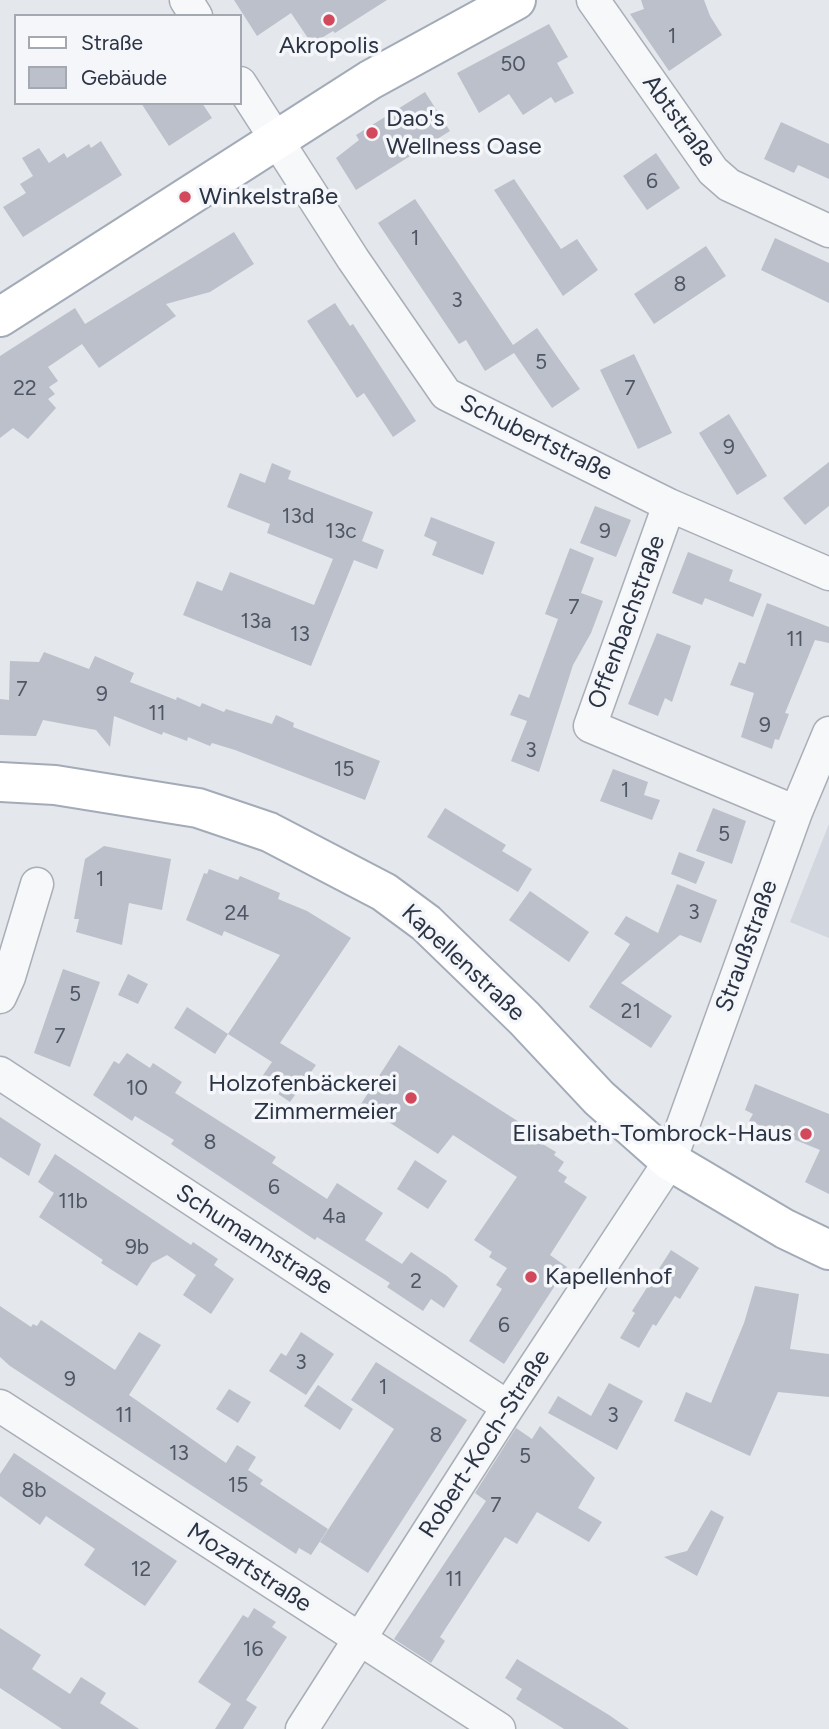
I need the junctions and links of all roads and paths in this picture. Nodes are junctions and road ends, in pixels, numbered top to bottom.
1 (516, 0) edge
2 (593, 0) edge
3 (242, 86) edge
4 (276, 138) junction
5 (829, 231) edge
6 (0, 317) edge
7 (669, 505) junction
8 (829, 574) edge
9 (829, 735) edge
10 (0, 782) edge
11 (796, 812) junction
12 (37, 884) dead end
13 (0, 997) edge
14 (0, 1073) edge
15 (670, 1161) junction
16 (829, 1250) edge
17 (0, 1405) edge
18 (508, 1407) junction
19 (360, 1642) junction
20 (302, 1729) edge
21 (499, 1729) edge

1 - 4 main road
2 - 5 street, Abtstraße
3 - 4 street
4 - 6 main road
4 - 7 street, Schubertstraße
7 - 8 street, Schubertstraße
7 - 11 street, Offenbachstraße
9 - 11 street, Straußstraße
10 - 15 main road, Kapellenstraße
11 - 15 street, Straußstraße
12 - 13 street
14 - 18 street, Schumannstraße
15 - 16 main road, Kapellenstraße
15 - 18 street, Robert-Koch-Straße
17 - 19 street, Mozartstraße
18 - 19 street, Robert-Koch-Straße
19 - 20 street, Robert-Koch-Straße
19 - 21 street, Mozartstraße

